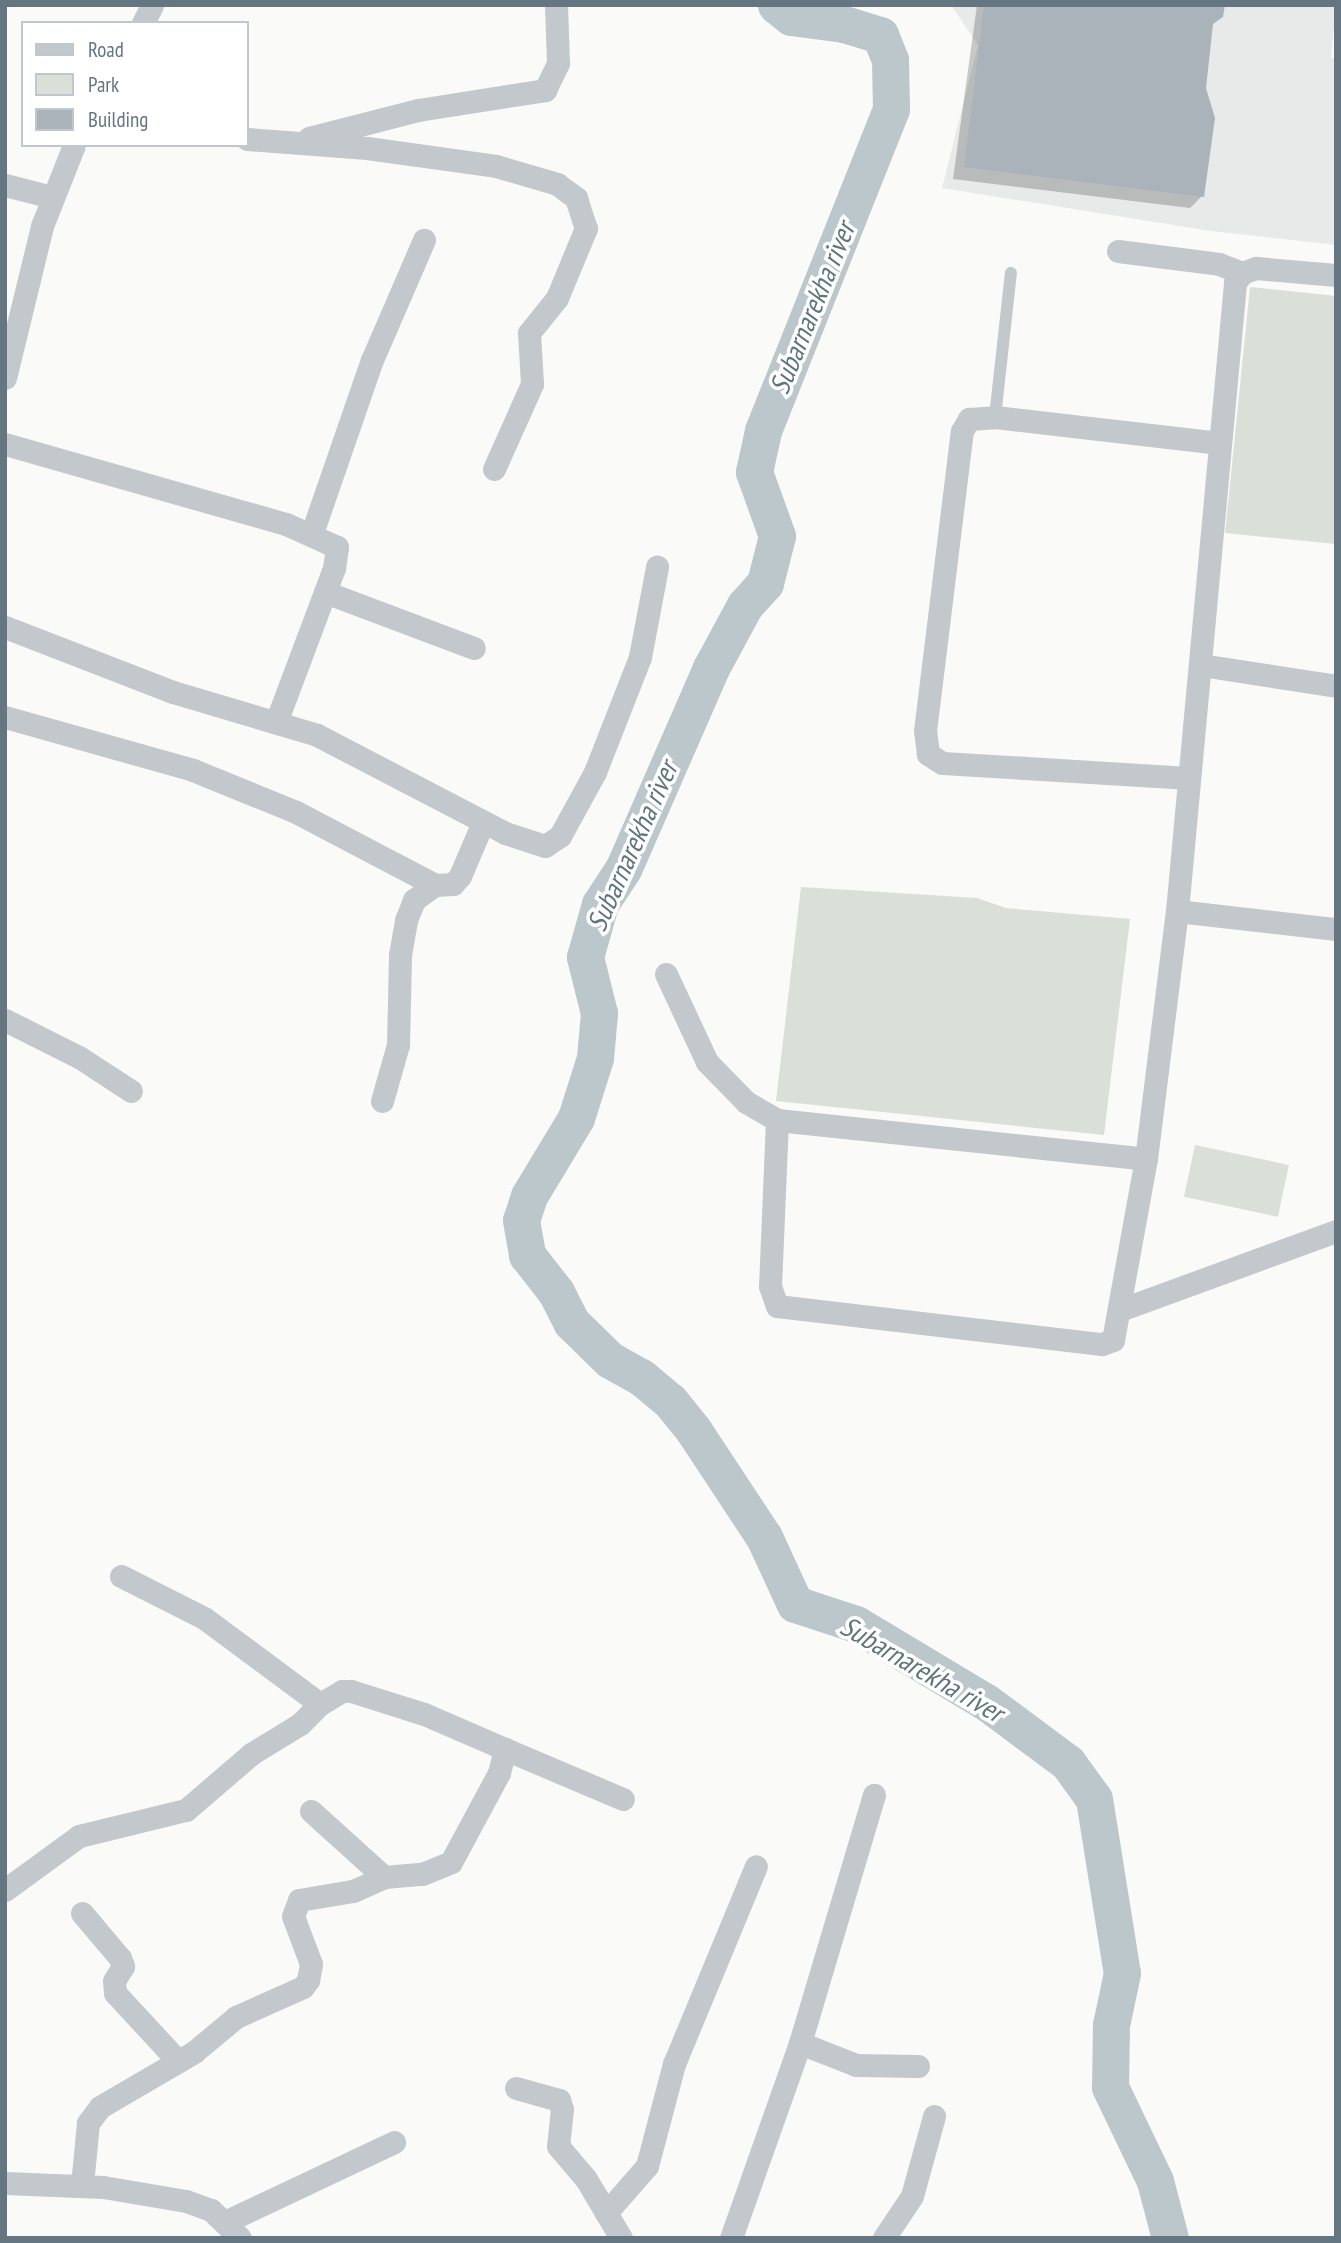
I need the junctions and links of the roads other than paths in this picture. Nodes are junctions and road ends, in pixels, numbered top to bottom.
1 (152, 5) edge
2 (555, 5) edge
3 (144, 21) edge
4 (248, 139) edge
5 (293, 143) junction
6 (73, 147) edge
7 (5, 185) edge
8 (52, 197) junction
9 (424, 240) dead end
10 (1118, 251) dead end
11 (1011, 273) dead end
12 (1242, 273) junction
13 (1336, 275) edge
14 (5, 377) edge
15 (995, 417) junction
16 (1219, 443) junction
17 (5, 444) edge
18 (494, 469) dead end
19 (312, 533) junction
20 (657, 567) dead end
21 (325, 592) junction
22 (5, 627) edge
23 (474, 648) dead end
24 (1200, 665) junction
25 (1336, 686) edge
26 (5, 717) edge
27 (276, 722) junction
28 (1189, 778) junction
29 (483, 821) junction
30 (435, 885) junction
31 (1177, 911) junction
32 (1336, 929) edge
33 (666, 974) dead end
34 (5, 1020) edge
35 (131, 1091) dead end
36 (382, 1101) dead end
37 (777, 1120) junction
38 (1146, 1159) junction
39 (1336, 1231) edge
40 (1119, 1310) junction
41 (121, 1576) dead end
42 (320, 1704) junction
43 (505, 1749) junction
44 (874, 1795) dead end
45 (623, 1799) dead end
46 (311, 1811) dead end
47 (756, 1866) dead end
48 (384, 1877) junction
49 (5, 1890) edge
50 (82, 1913) dead end
51 (800, 2043) junction
52 (178, 2061) junction
53 (918, 2066) dead end
54 (516, 2088) dead end
55 (934, 2116) dead end
56 (394, 2141) dead end
57 (5, 2183) edge
58 (82, 2185) junction
59 (606, 2213) junction
60 (233, 2230) edge
61 (621, 2238) edge
62 (731, 2238) edge
63 (884, 2238) edge

1 - 3 street
2 - 5 street
4 - 5 street
5 - 18 street
6 - 8 street
7 - 8 street
8 - 14 street
9 - 19 street
10 - 12 street
11 - 15 lane
12 - 13 street
12 - 16 street
15 - 16 street
15 - 28 street
16 - 24 street
17 - 19 street
19 - 21 street
20 - 29 street
21 - 23 street
21 - 27 street
22 - 27 street
24 - 25 street
24 - 28 street
26 - 30 street
27 - 29 street
28 - 31 street
29 - 30 street
30 - 36 street
31 - 32 street
31 - 38 street
33 - 37 street
34 - 35 street
37 - 38 street
37 - 40 street
38 - 40 street
39 - 40 street
41 - 42 street
42 - 43 street
42 - 49 street
43 - 45 street
43 - 48 street
44 - 51 street
46 - 48 street
47 - 59 street
48 - 52 street
50 - 52 street
51 - 53 street
51 - 62 street
52 - 58 street
54 - 59 street
55 - 63 street
56 - 60 street
57 - 58 street
58 - 60 street
59 - 61 street

